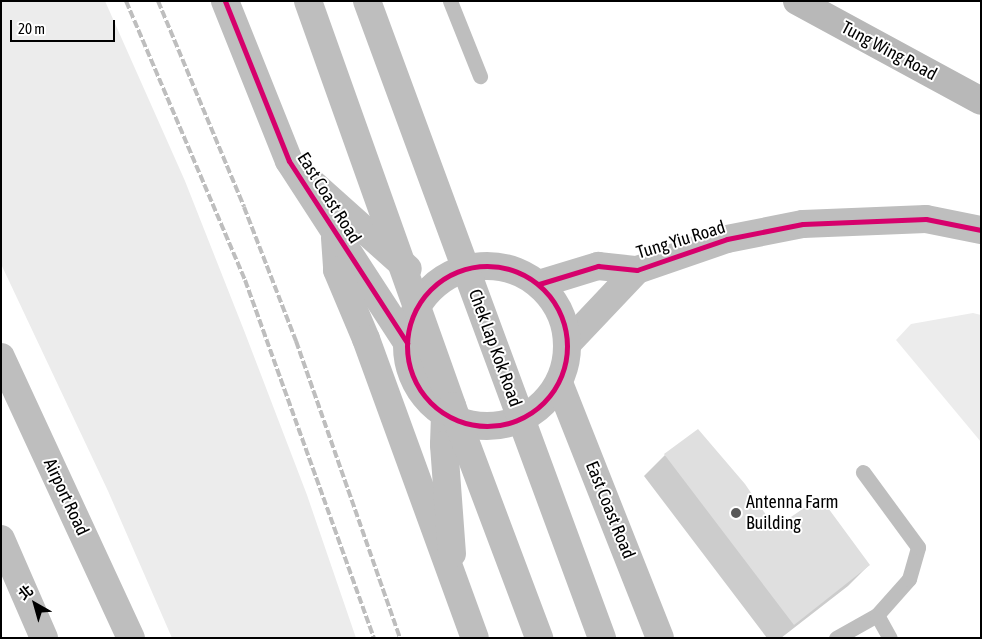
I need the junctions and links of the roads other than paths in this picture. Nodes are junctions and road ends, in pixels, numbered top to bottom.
1 (225, 1) edge
2 (308, 1) edge
3 (367, 1) edge
4 (797, 1) edge
5 (453, 2) edge
6 (480, 76) dead end
7 (981, 100) edge
8 (289, 161) junction
9 (981, 230) edge
10 (336, 238) junction
11 (637, 270) junction
12 (538, 284) junction
13 (434, 287) junction
14 (407, 343) junction
15 (568, 344) junction
16 (1, 357) edge
17 (559, 383) junction
18 (445, 415) junction
19 (863, 472) dead end
20 (1, 539) edge
21 (452, 568) junction
22 (877, 615) junction
23 (601, 637) edge
24 (44, 638) edge
25 (131, 638) edge
26 (475, 638) edge
27 (539, 638) edge
28 (660, 638) edge
29 (836, 638) edge
30 (890, 638) edge

1 - 8 street, East Coast Road
2 - 27 street
3 - 23 street, Chek Lap Kok Road
4 - 7 main road, Tung Wing Road
5 - 6 lane
8 - 10 street, East Coast Road
8 - 13 street, East Coast Road
9 - 11 street, Tung Yiu Road
10 - 14 street, East Coast Road
10 - 21 street, East Coast Road
11 - 12 street, Tung Yiu Road
11 - 15 street, Tung Yiu Road
12 - 13 street, East Coast Road
12 - 15 street, East Coast Road
13 - 14 street, East Coast Road
14 - 18 street, East Coast Road
15 - 17 street, East Coast Road
16 - 25 street, Airport Road
17 - 18 street, East Coast Road
17 - 28 street, East Coast Road
18 - 21 street, East Coast Road
19 - 22 lane
20 - 24 street
21 - 26 street, East Coast Road
22 - 29 lane
22 - 30 lane

